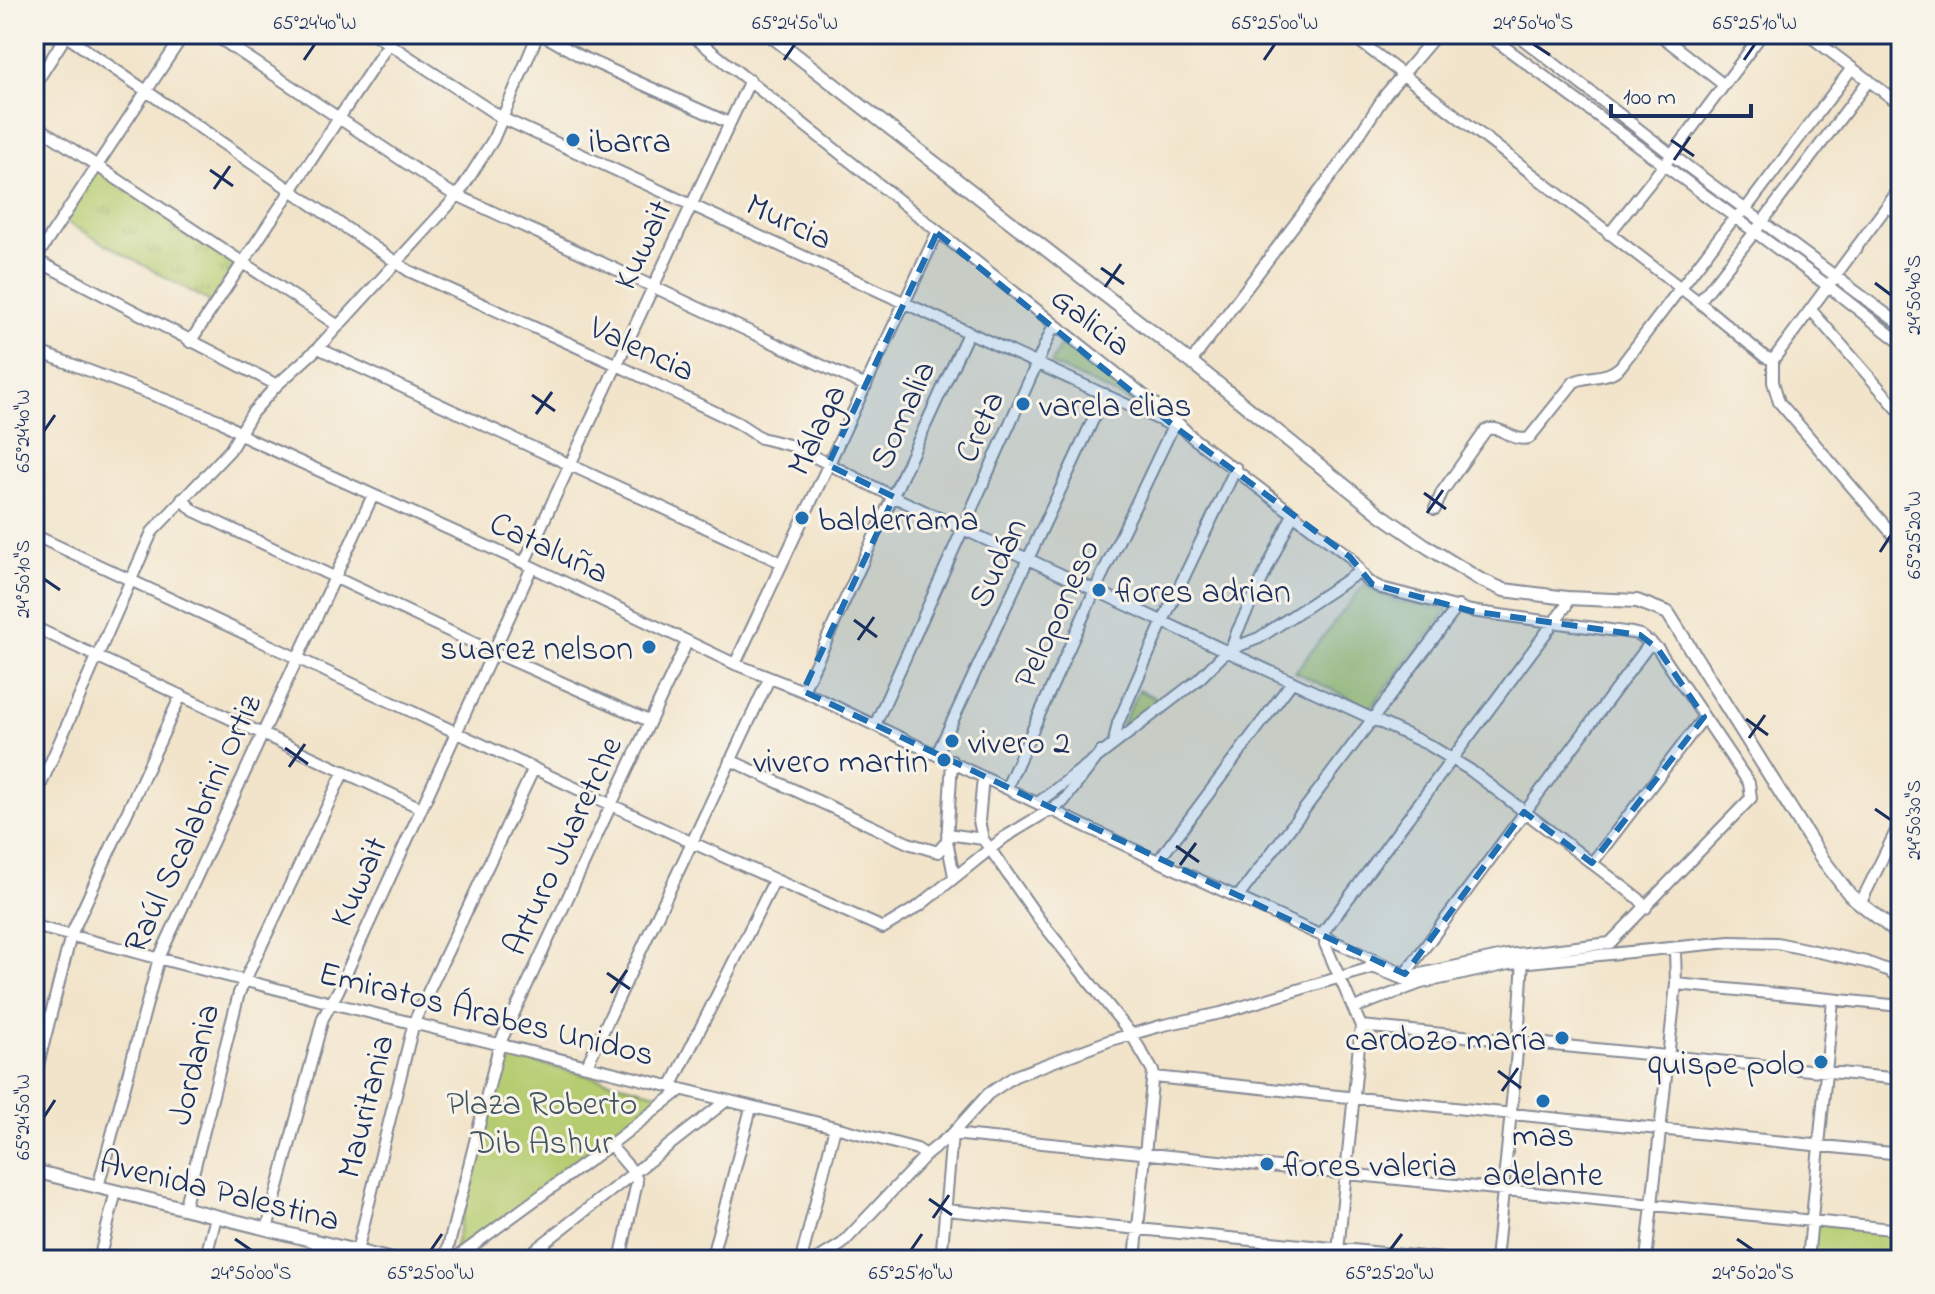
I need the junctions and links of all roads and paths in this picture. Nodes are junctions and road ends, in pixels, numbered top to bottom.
1 (184, 34) edge
2 (213, 34) edge
3 (374, 34) edge
4 (540, 34) edge
5 (690, 34) edge
6 (769, 34) edge
7 (1350, 34) edge
8 (1437, 34) edge
9 (1487, 34) edge
10 (1516, 34) edge
11 (1659, 34) edge
12 (1762, 34) edge
13 (1807, 34) edge
14 (67, 35) edge
15 (391, 39) edge
16 (1852, 68) junction
17 (1404, 74) junction
18 (750, 80) junction
19 (1869, 80) junction
20 (1724, 85) junction
21 (34, 86) edge
22 (146, 92) junction
23 (1901, 105) edge
24 (338, 118) junction
25 (502, 118) junction
26 (729, 123) junction
27 (34, 124) edge
28 (1672, 155) junction
29 (1664, 165) junction
30 (97, 166) junction
31 (1901, 187) edge
32 (289, 190) junction
33 (458, 195) junction
34 (690, 204) junction
35 (1887, 206) junction
36 (1745, 210) junction
37 (1901, 216) edge
38 (1734, 218) junction
39 (1762, 221) junction
40 (937, 233) junction
41 (1754, 233) junction
42 (1609, 234) junction
43 (34, 260) edge
44 (242, 262) junction
45 (396, 263) junction
46 (1835, 274) junction
47 (653, 286) junction
48 (1828, 286) junction
49 (1679, 288) junction
50 (1699, 302) junction
51 (903, 304) junction
52 (1811, 310) junction
53 (337, 325) junction
54 (1054, 325) junction
55 (1901, 325) edge
56 (968, 333) junction
57 (190, 342) junction
58 (1901, 343) edge
59 (318, 348) junction
60 (37, 352) edge
61 (1773, 360) junction
62 (1191, 362) junction
63 (615, 364) junction
64 (1037, 364) junction
65 (34, 368) edge
66 (277, 385) junction
67 (866, 386) junction
68 (1105, 394) junction
69 (1901, 413) edge
70 (1175, 423) junction
71 (240, 434) junction
72 (569, 464) junction
73 (828, 465) junction
74 (1236, 468) junction
75 (373, 495) junction
76 (894, 497) junction
77 (182, 499) junction
78 (1435, 509) dead end
79 (1293, 514) junction
80 (963, 528) junction
81 (34, 535) edge
82 (1901, 544) edge
83 (1029, 560) junction
84 (782, 563) junction
85 (528, 565) junction
86 (1359, 572) junction
87 (335, 576) junction
88 (130, 582) junction
89 (1095, 590) junction
90 (1567, 598) junction
91 (1458, 606) junction
92 (1163, 621) junction
93 (1554, 622) junction
94 (34, 627) edge
95 (687, 642) junction
96 (1651, 642) junction
97 (1230, 649) junction
98 (493, 652) junction
99 (99, 657) junction
100 (298, 658) junction
101 (735, 664) junction
102 (769, 679) junction
103 (1292, 682) junction
104 (803, 691) junction
105 (181, 695) junction
106 (1704, 717) junction
107 (1372, 719) junction
108 (649, 721) junction
109 (875, 725) junction
110 (263, 732) junction
111 (456, 733) junction
112 (1114, 742) junction
113 (1101, 752) junction
114 (937, 754) junction
115 (1453, 758) junction
116 (730, 760) junction
117 (952, 761) junction
118 (534, 768) junction
119 (344, 771) junction
120 (983, 777) junction
121 (1007, 787) junction
122 (34, 800) edge
123 (1039, 802) junction
124 (611, 804) junction
125 (421, 808) junction
126 (1051, 809) junction
127 (1524, 812) junction
128 (1901, 821) edge
129 (947, 838) junction
130 (693, 843) junction
131 (987, 843) junction
132 (1158, 861) junction
133 (1592, 863) junction
134 (954, 876) junction
135 (774, 881) junction
136 (1238, 897) junction
137 (1860, 904) junction
138 (1646, 908) junction
139 (34, 926) edge
140 (71, 935) junction
141 (1901, 936) edge
142 (1324, 939) junction
143 (1610, 943) junction
144 (1675, 950) junction
145 (1611, 956) junction
146 (159, 958) junction
147 (1522, 958) junction
148 (1374, 967) junction
149 (1405, 974) junction
150 (1339, 978) junction
151 (245, 980) junction
152 (1901, 981) edge
153 (1421, 983) junction
154 (1676, 984) junction
155 (1833, 1000) junction
156 (331, 1003) junction
157 (1901, 1006) edge
158 (1354, 1008) junction
159 (414, 1022) junction
160 (1361, 1026) junction
161 (1131, 1034) junction
162 (1518, 1042) junction
163 (500, 1043) junction
164 (1668, 1057) junction
165 (587, 1065) junction
166 (1826, 1073) junction
167 (1154, 1077) junction
168 (1901, 1079) edge
169 (34, 1081) edge
170 (676, 1089) junction
171 (1354, 1099) junction
172 (726, 1101) junction
173 (751, 1108) junction
174 (1511, 1115) junction
175 (835, 1127) junction
176 (1661, 1129) junction
177 (952, 1134) junction
178 (610, 1145) junction
179 (1818, 1146) junction
180 (1147, 1154) junction
181 (1901, 1154) edge
182 (926, 1155) junction
183 (34, 1171) edge
184 (1345, 1173) junction
185 (635, 1174) junction
186 (98, 1187) junction
187 (1503, 1190) junction
188 (116, 1191) junction
189 (1652, 1205) junction
190 (184, 1209) junction
191 (946, 1210) junction
192 (216, 1217) junction
193 (1812, 1222) junction
194 (1137, 1228) junction
195 (267, 1229) junction
196 (1901, 1230) edge
197 (318, 1242) junction
198 (1338, 1247) junction
199 (357, 1251) junction
200 (99, 1260) edge
201 (205, 1260) edge
202 (313, 1260) edge
203 (392, 1260) edge
204 (445, 1260) edge
205 (453, 1260) edge
206 (522, 1260) edge
207 (620, 1260) edge
208 (711, 1260) edge
209 (804, 1260) edge
210 (816, 1260) edge
211 (941, 1260) edge
212 (1135, 1260) edge
213 (1337, 1260) edge
214 (1454, 1260) edge
215 (1496, 1260) edge
216 (1646, 1260) edge
217 (1808, 1260) edge

1 - 22 street
2 - 24 street
3 - 15 street, Murcia
4 - 25 street
4 - 26 street
5 - 18 street, Galicia
6 - 62 street
7 - 17 street
8 - 17 street
9 - 29 street
10 - 28 street
11 - 20 street
12 - 20 street
13 - 16 street
14 - 21 street
14 - 22 street, Valencia
15 - 24 street
15 - 25 street, Murcia
16 - 19 street
16 - 36 street
17 - 42 street
17 - 62 street
18 - 26 street, Kuwait
18 - 40 street, Galicia
19 - 23 street
19 - 39 street
20 - 28 street
22 - 30 street
22 - 32 street, Valencia
24 - 32 street
24 - 33 street
25 - 33 street
25 - 34 street, Murcia
26 - 34 street, Kuwait
27 - 30 street
28 - 29 street
28 - 36 street
29 - 38 street
29 - 42 street
30 - 43 street
30 - 44 street
31 - 35 street
32 - 44 street
32 - 45 street, Valencia
33 - 45 street
33 - 47 street
34 - 47 street, Kuwait
34 - 51 street, Murcia
35 - 37 street
35 - 46 street
36 - 38 street
36 - 39 street
38 - 41 street
38 - 49 street
39 - 41 street
39 - 46 street
40 - 51 street, Málaga
40 - 54 street, Galicia
41 - 48 street
41 - 50 street
42 - 49 street
43 - 57 street
44 - 53 street
44 - 57 street
45 - 53 street
45 - 63 street, Valencia
46 - 48 street
46 - 55 street
47 - 63 street, Kuwait
47 - 67 street
48 - 52 street
48 - 58 street
49 - 50 street
49 - 78 street
50 - 61 street
51 - 56 street, Murcia
51 - 67 street, Málaga
52 - 61 street
52 - 69 street
53 - 59 street
54 - 64 street, Creta
54 - 70 street, Galicia
56 - 64 street, Murcia
56 - 76 street, Somalia
57 - 66 street
59 - 66 street
59 - 72 street
60 - 65 street
60 - 71 street, Cataluña
61 - 82 street
62 - 90 street
63 - 72 street, Kuwait
63 - 73 street, Valencia
64 - 68 street, Murcia
64 - 80 street, Creta
66 - 71 street
67 - 73 street, Málaga
68 - 70 street, Murcia
68 - 83 street, Sudán
70 - 74 street, Galicia
70 - 89 street, Peloponeso
71 - 75 street, Cataluña
71 - 77 street
72 - 84 street
72 - 85 street, Kuwait
73 - 76 street, Valencia
73 - 84 street, Málaga
74 - 79 street, Galicia
74 - 92 street
75 - 85 street, Cataluña
75 - 87 street, Raúl Scalabrini Ortiz
76 - 80 street, Valencia
76 - 104 street, Somalia
77 - 87 street
77 - 88 street
79 - 86 street, Galicia
79 - 97 street
80 - 83 street, Valencia
80 - 109 street, Creta
81 - 88 street
83 - 89 street, Valencia
83 - 114 street, Sudán
84 - 101 street, Málaga
85 - 95 street, Cataluña
85 - 98 street, Kuwait
86 - 91 street, Galicia
86 - 97 street
87 - 98 street
87 - 100 street, Raúl Scalabrini Ortiz
88 - 99 street
88 - 100 street
89 - 92 street, Valencia
89 - 121 street, Peloponeso
90 - 93 street
90 - 137 street
91 - 93 street, Galicia
91 - 107 street
92 - 97 street, Valencia
92 - 112 street
93 - 96 street, Galicia
93 - 115 street
94 - 99 street
95 - 101 street, Cataluña
95 - 108 street, Arturo Juaretche
96 - 106 street
96 - 127 street
97 - 103 street, Valencia
97 - 112 street
98 - 108 street
98 - 111 street, Kuwait
99 - 105 street
99 - 122 street
100 - 110 street, Raúl Scalabrini Ortiz
100 - 111 street
101 - 102 street, Cataluña
102 - 104 street, Cataluña
102 - 116 street
103 - 107 street, Valencia
103 - 132 street
104 - 109 street, Cataluña
105 - 110 street
105 - 140 street
106 - 133 street
106 - 138 street
107 - 115 street, Valencia
107 - 136 street
108 - 124 street, Arturo Juaretche
109 - 114 street, Cataluña
110 - 119 street
110 - 146 street, Raúl Scalabrini Ortiz
111 - 118 street
111 - 125 street, Kuwait
112 - 113 street
113 - 123 street
113 - 126 street
114 - 117 street, Cataluña
115 - 127 street, Valencia
115 - 142 street
116 - 129 street
116 - 130 street
117 - 120 street, Cataluña
117 - 129 street
118 - 124 street
118 - 159 street, Mauritania
119 - 125 street
119 - 151 street, Jordania
120 - 121 street, Cataluña
120 - 131 street
121 - 123 street, Cataluña
123 - 126 street, Cataluña
124 - 130 street
124 - 163 street, Arturo Juaretche
125 - 156 street, Kuwait
126 - 131 street
126 - 132 street, Cataluña
127 - 133 street, Valencia
127 - 149 street
128 - 137 street
129 - 131 street
129 - 134 street
130 - 135 street
130 - 165 street
131 - 134 street
131 - 161 street
132 - 136 street, Cataluña
133 - 138 street, Valencia
134 - 135 street
135 - 170 street
136 - 142 street, Cataluña
137 - 141 street
138 - 143 street
139 - 140 street, Emiratos Árabes Unidos
140 - 146 street, Emiratos Árabes Unidos
140 - 169 street
142 - 148 street
142 - 149 street
142 - 150 street
143 - 145 street
143 - 147 street
144 - 145 street
144 - 152 street
144 - 154 street
145 - 147 street
146 - 151 street, Emiratos Árabes Unidos
146 - 186 street, Raúl Scalabrini Ortiz
147 - 149 street
147 - 153 street
147 - 162 street
148 - 150 street
148 - 153 street
150 - 158 street
150 - 161 street
151 - 156 street, Emiratos Árabes Unidos
151 - 190 street, Jordania
153 - 158 street
154 - 155 street
154 - 164 street
155 - 157 street
155 - 166 street
156 - 159 street, Emiratos Árabes Unidos
156 - 195 street, Kuwait
158 - 160 street
159 - 163 street, Emiratos Árabes Unidos
159 - 199 street, Mauritania
160 - 162 street
160 - 171 street
161 - 167 street
161 - 177 street
162 - 164 street
162 - 174 street
163 - 165 street, Emiratos Árabes Unidos
163 - 204 street, Arturo Juaretche
164 - 166 street
164 - 176 street
165 - 170 street, Emiratos Árabes Unidos
166 - 168 street
166 - 179 street
167 - 171 street
167 - 180 street
170 - 172 street, Emiratos Árabes Unidos
170 - 178 street
171 - 174 street
171 - 184 street
172 - 173 street, Emiratos Árabes Unidos
172 - 185 street
173 - 175 street, Emiratos Árabes Unidos
173 - 208 street
174 - 176 street
174 - 187 street
175 - 182 street, Emiratos Árabes Unidos
175 - 209 street
176 - 179 street
176 - 189 street
177 - 180 street
177 - 182 street
177 - 191 street
178 - 185 street
178 - 205 street
179 - 181 street
179 - 193 street
180 - 184 street
180 - 194 street
182 - 210 street
183 - 186 street, Avenida Palestina
184 - 187 street
184 - 198 street
185 - 206 street
185 - 207 street
186 - 188 street, Avenida Palestina
187 - 189 street
187 - 215 street
188 - 190 street, Avenida Palestina
188 - 200 street
189 - 193 street
189 - 216 street
190 - 192 street, Avenida Palestina
191 - 194 street
191 - 211 street
192 - 195 street, Avenida Palestina
192 - 201 street
193 - 196 street
193 - 217 street
194 - 198 street
194 - 212 street
195 - 197 street, Avenida Palestina
197 - 199 street, Avenida Palestina
197 - 202 street
198 - 213 street
198 - 214 street
199 - 203 street, Avenida Palestina

